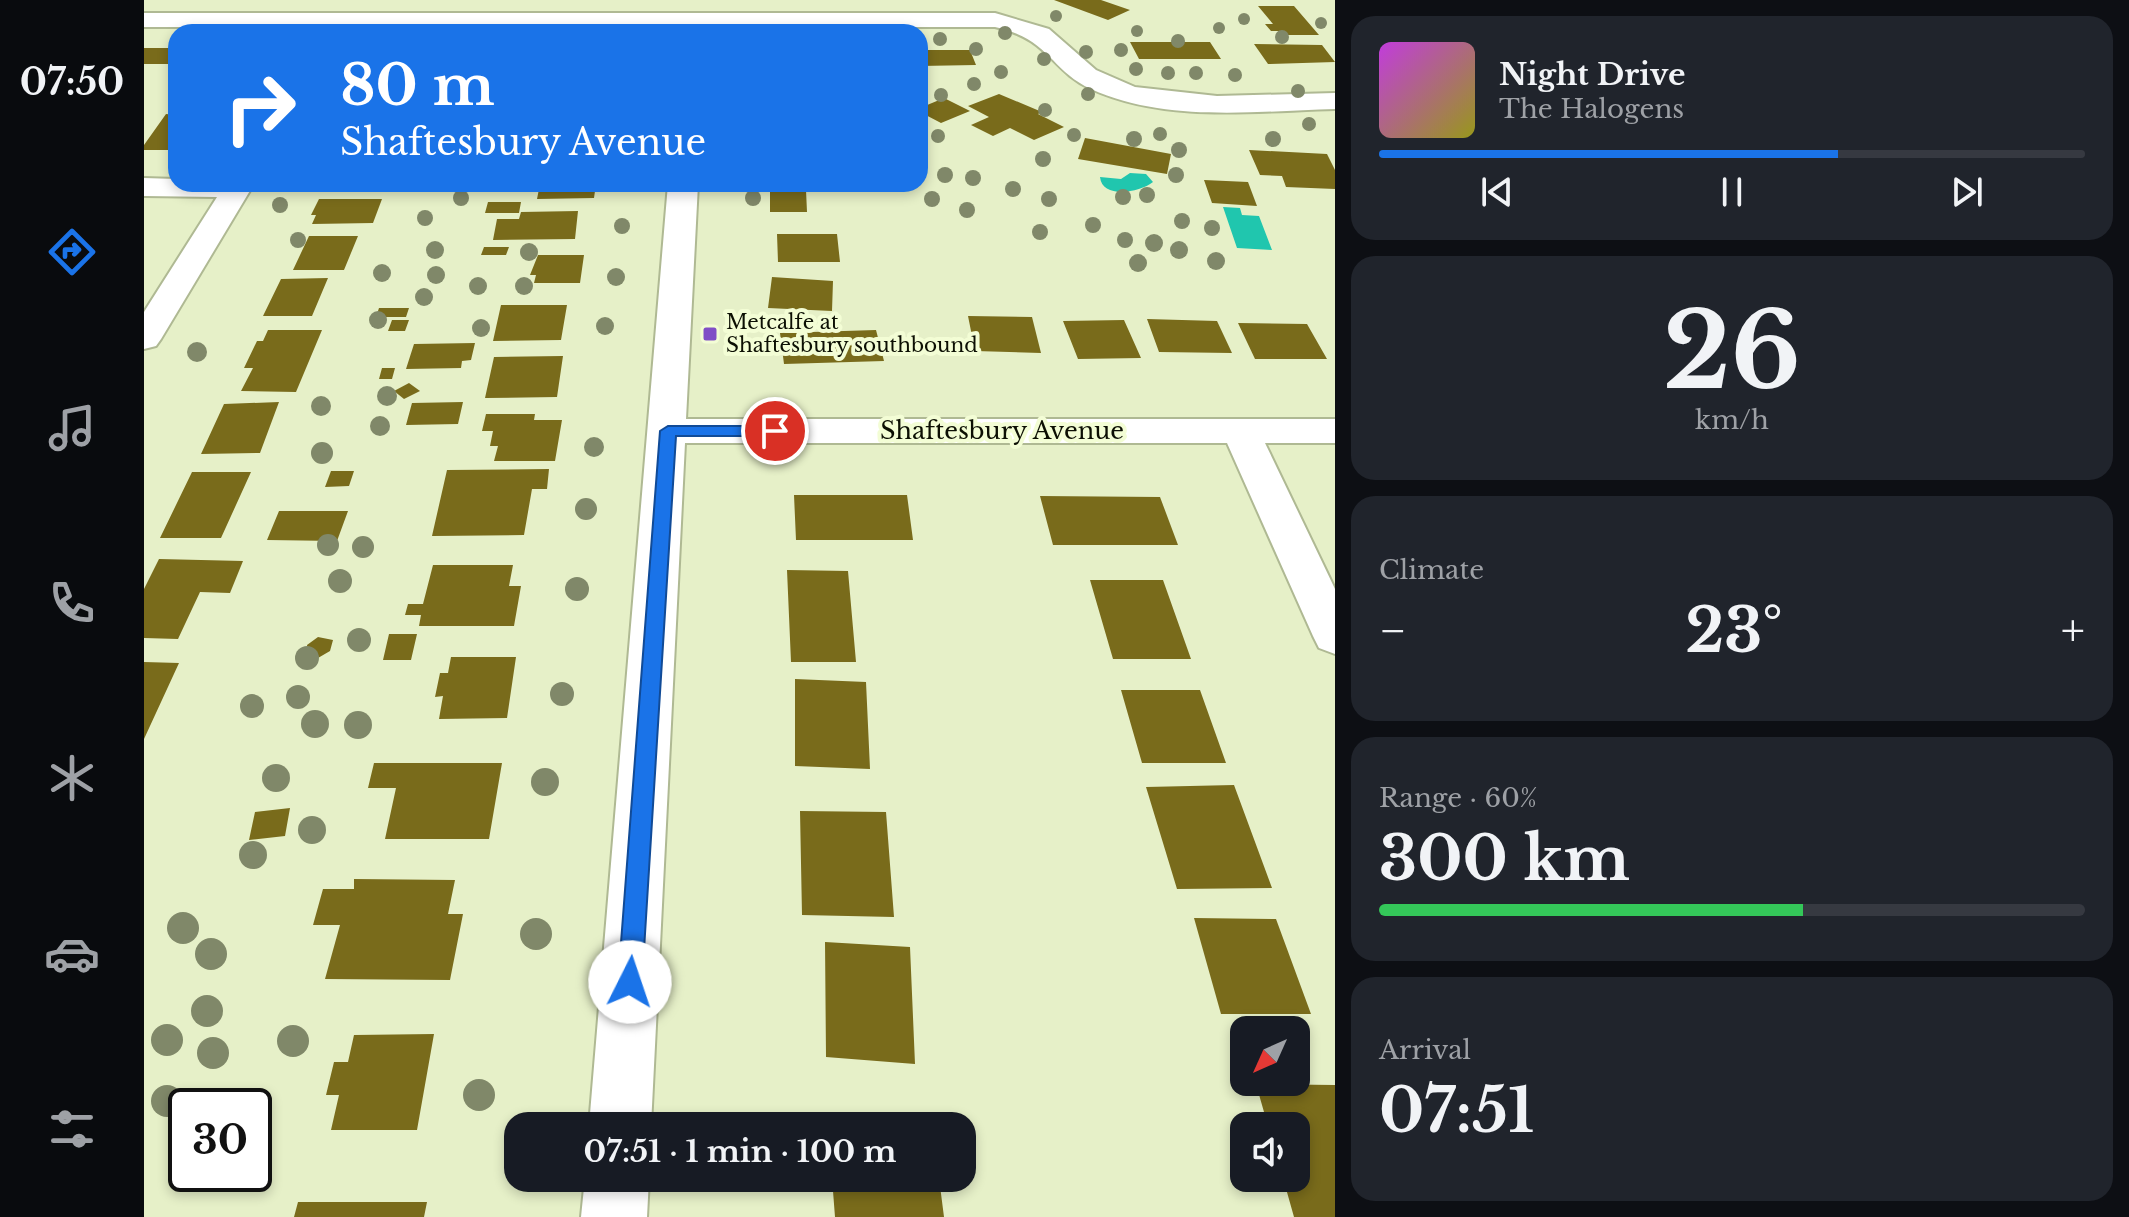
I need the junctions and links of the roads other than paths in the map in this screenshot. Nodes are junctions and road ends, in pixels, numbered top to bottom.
1 (695, 17) edge
2 (144, 20) edge
3 (272, 24) edge
4 (416, 24) edge
5 (1335, 101) edge
6 (144, 187) edge
7 (168, 187) edge
8 (234, 192) edge
9 (683, 192) edge
10 (144, 339) edge
11 (668, 431) junction
12 (1240, 431) junction
13 (1335, 431) edge
14 (1335, 636) edge
15 (621, 1112) edge
16 (616, 1192) edge
17 (614, 1217) edge

1 - 4 street
1 - 5 street
2 - 3 street
6 - 7 street
8 - 10 street
9 - 11 street
11 - 12 street, Shaftesbury Avenue
11 - 15 street
12 - 13 street, Shaftesbury Avenue
12 - 14 street
16 - 17 street

